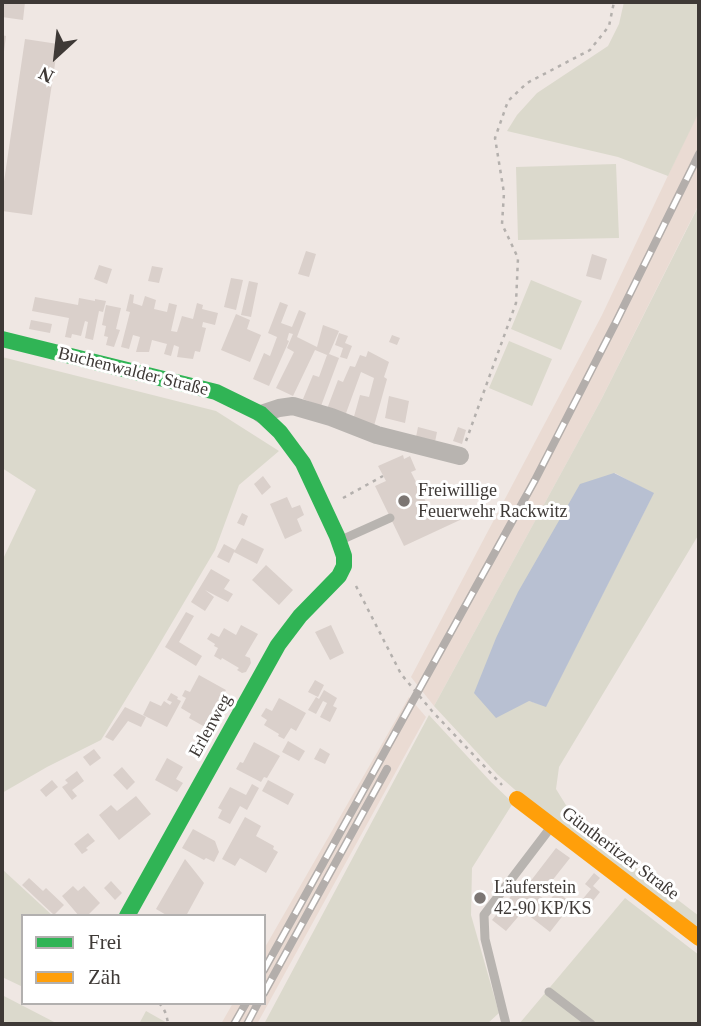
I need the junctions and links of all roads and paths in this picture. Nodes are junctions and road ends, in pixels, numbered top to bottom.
1 (614, 2) edge
2 (2, 339) edge
3 (261, 414) junction
4 (460, 456) joint
5 (383, 476) dead end
6 (324, 508) junction
7 (390, 518) dead end
8 (339, 541) junction
9 (344, 566) junction
10 (517, 799) joint
11 (551, 827) junction
12 (128, 914) edge
13 (699, 938) edge
14 (549, 992) dead end
15 (161, 1005) edge
16 (168, 1024) edge
17 (506, 1024) edge
18 (591, 1024) edge

1 - 4 path
2 - 3 street, Buchenwalder Straße
3 - 4 street
3 - 6 street, Buchenwalder Straße
5 - 6 path
6 - 8 street, Buchenwalder Straße
7 - 8 lane
8 - 9 street, Buchenwalder Straße
9 - 10 path
9 - 12 street, Erlenweg
10 - 11 street, Güntheritzer Straße
11 - 13 street, Güntheritzer Straße
11 - 17 lane
14 - 18 lane
15 - 16 path

